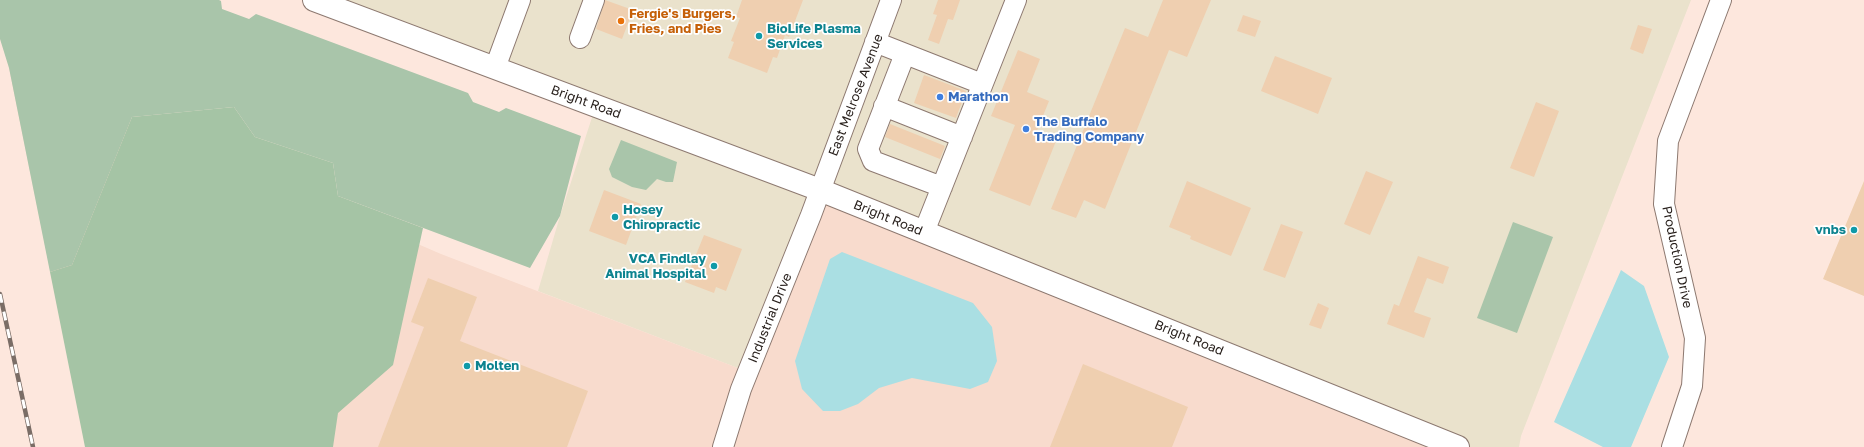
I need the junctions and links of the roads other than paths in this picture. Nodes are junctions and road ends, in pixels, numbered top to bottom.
1 (314, 0) edge
2 (520, 0) edge
3 (594, 0) edge
4 (891, 0) edge
5 (1016, 0) edge
6 (1720, 0) edge
7 (580, 38) dead end
8 (875, 42) junction
9 (905, 54) junction
10 (495, 68) junction
11 (982, 84) junction
12 (884, 106) junction
13 (962, 137) junction
14 (942, 187) junction
15 (820, 190) junction
16 (924, 232) junction
17 (723, 447) edge
18 (1458, 447) edge
19 (1672, 447) edge

1 - 10 main road, Bright Road
2 - 10 street
3 - 7 street
4 - 8 street, East Melrose Avenue
5 - 11 street
6 - 19 street, Production Drive
8 - 9 street
8 - 15 street, East Melrose Avenue
9 - 11 street
9 - 12 street
10 - 15 main road, Bright Road
11 - 13 street
12 - 13 street
12 - 14 street
13 - 14 street
14 - 16 street
15 - 16 main road, Bright Road
15 - 17 street, Industrial Drive
16 - 18 main road, Bright Road

